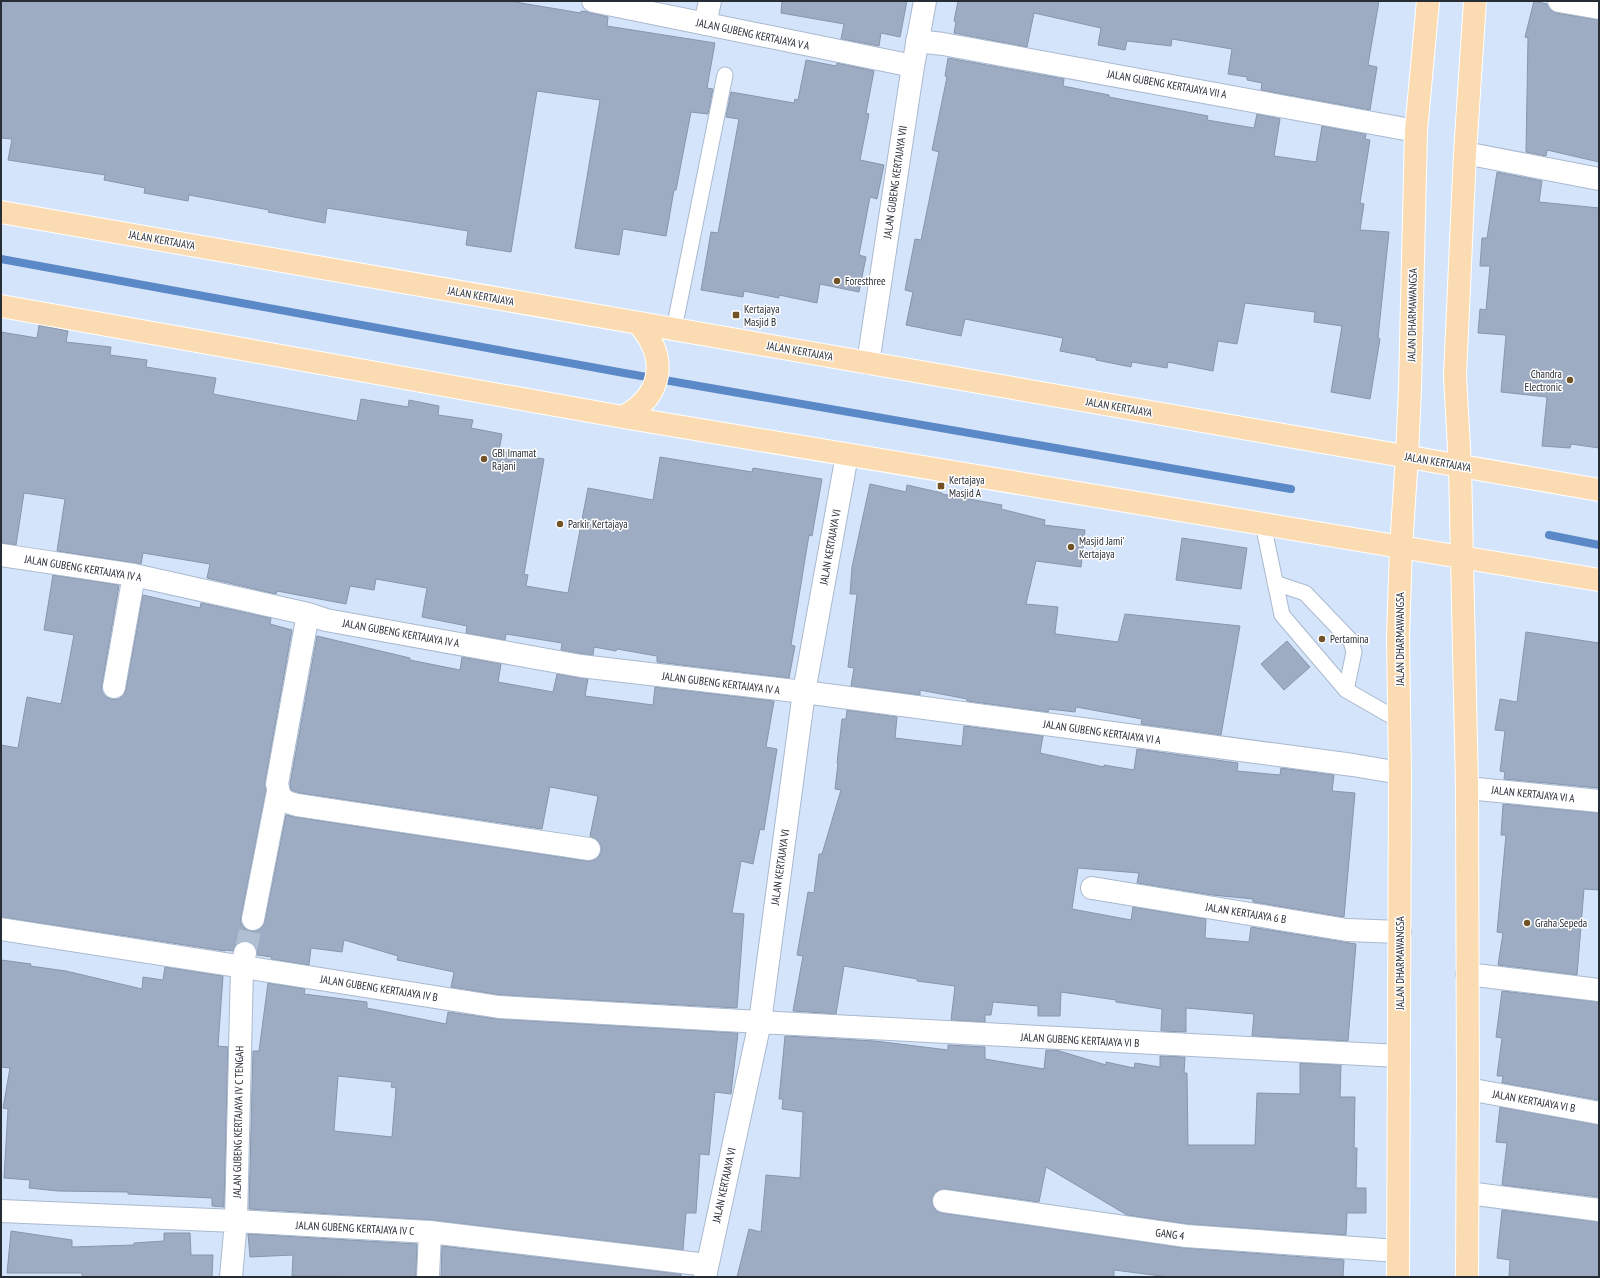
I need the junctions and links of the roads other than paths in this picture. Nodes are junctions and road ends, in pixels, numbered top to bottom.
1 (593, 1) edge
2 (710, 1) edge
3 (925, 1) edge
4 (1428, 1) edge
5 (1475, 1) edge
6 (1559, 1) edge
7 (1599, 8) edge
8 (705, 24) junction
9 (917, 41) junction
10 (912, 66) junction
11 (725, 75) dead end
12 (1416, 131) junction
13 (1465, 153) junction
14 (1599, 179) edge
15 (1, 212) edge
16 (1, 306) edge
17 (638, 323) junction
18 (674, 329) junction
19 (868, 363) junction
20 (623, 417) junction
21 (847, 455) junction
22 (1407, 456) junction
23 (1460, 466) junction
24 (1599, 490) edge
25 (1263, 524) junction
26 (1401, 547) junction
27 (1, 555) edge
28 (1462, 557) junction
29 (134, 575) junction
30 (1599, 580) edge
31 (1275, 583) junction
32 (308, 614) junction
33 (114, 687) dead end
34 (1346, 690) junction
35 (804, 692) junction
36 (1400, 721) junction
37 (1400, 773) junction
38 (1466, 788) junction
39 (278, 791) junction
40 (1599, 801) edge
41 (589, 849) dead end
42 (1092, 888) dead end
43 (253, 919) tunnel mouth
44 (1, 930) edge
45 (1400, 932) junction
46 (244, 960) junction
47 (1467, 974) junction
48 (1599, 990) edge
49 (760, 1022) junction
50 (1399, 1056) junction
51 (1468, 1089) junction
52 (1599, 1113) edge
53 (1468, 1193) junction
54 (944, 1201) dead end
55 (1599, 1210) edge
56 (1, 1211) edge
57 (236, 1221) junction
58 (430, 1232) junction
59 (1398, 1251) junction
60 (706, 1271) edge
61 (231, 1277) edge
62 (428, 1277) edge
63 (1398, 1277) edge
64 (1467, 1277) edge

1 - 8 street, JALAN GUBENG KERTAJAYA V A
2 - 8 street
3 - 9 street, JALAN GUBENG KERTAJAYA VII
4 - 12 main road, JALAN DHARMAWANGSA
5 - 13 main road
6 - 7 street
8 - 10 street, JALAN GUBENG KERTAJAYA V A
9 - 10 street, JALAN GUBENG KERTAJAYA VII
9 - 12 street, JALAN GUBENG KERTAJAYA VII A
10 - 19 street, JALAN GUBENG KERTAJAYA VII
11 - 18 lane
12 - 22 main road, JALAN DHARMAWANGSA
13 - 14 street
13 - 23 main road
15 - 17 main road, JALAN KERTAJAYA
16 - 20 main road
17 - 18 main road, JALAN KERTAJAYA
17 - 20 main road
18 - 19 main road, JALAN KERTAJAYA
19 - 22 main road, JALAN KERTAJAYA
20 - 21 main road
21 - 25 main road
21 - 35 street, JALAN KERTAJAYA VI
22 - 23 main road, JALAN KERTAJAYA
22 - 26 main road, JALAN DHARMAWANGSA
23 - 24 main road, JALAN KERTAJAYA
23 - 28 main road
25 - 26 main road
25 - 31 lane
26 - 28 main road
26 - 36 main road, JALAN DHARMAWANGSA
27 - 29 street, JALAN GUBENG KERTAJAYA IV A
28 - 30 main road
28 - 38 main road
29 - 32 street, JALAN GUBENG KERTAJAYA IV A
29 - 33 street
31 - 34 lane
31 - 34 lane
32 - 35 street, JALAN GUBENG KERTAJAYA IV A
32 - 39 street
34 - 36 lane
35 - 37 street, JALAN GUBENG KERTAJAYA VI A
35 - 49 street, JALAN KERTAJAYA VI
36 - 37 main road, JALAN DHARMAWANGSA
37 - 45 main road, JALAN DHARMAWANGSA
38 - 40 street, JALAN KERTAJAYA VI A
38 - 47 main road
39 - 41 street
39 - 43 street
42 - 45 street, JALAN KERTAJAYA 6 B
44 - 46 street, JALAN GUBENG KERTAJAYA IV B
45 - 50 main road, JALAN DHARMAWANGSA
46 - 49 street, JALAN GUBENG KERTAJAYA IV B
46 - 57 street, JALAN GUBENG KERTAJAYA IV C TENGAH
47 - 48 street
47 - 51 main road
49 - 50 street, JALAN GUBENG KERTAJAYA VI B
49 - 60 street, JALAN KERTAJAYA VI
50 - 59 main road, JALAN DHARMAWANGSA
51 - 52 street, JALAN KERTAJAYA VI B
51 - 53 main road
53 - 55 street
53 - 64 main road
54 - 59 street, GANG 4
56 - 57 street, JALAN GUBENG KERTAJAYA IV C
57 - 58 street, JALAN GUBENG KERTAJAYA IV C
57 - 61 street, JALAN GUBENG KERTAJAYA IV C TENGAH
58 - 60 street, JALAN GUBENG KERTAJAYA IV C
58 - 62 street
59 - 63 main road, JALAN DHARMAWANGSA

